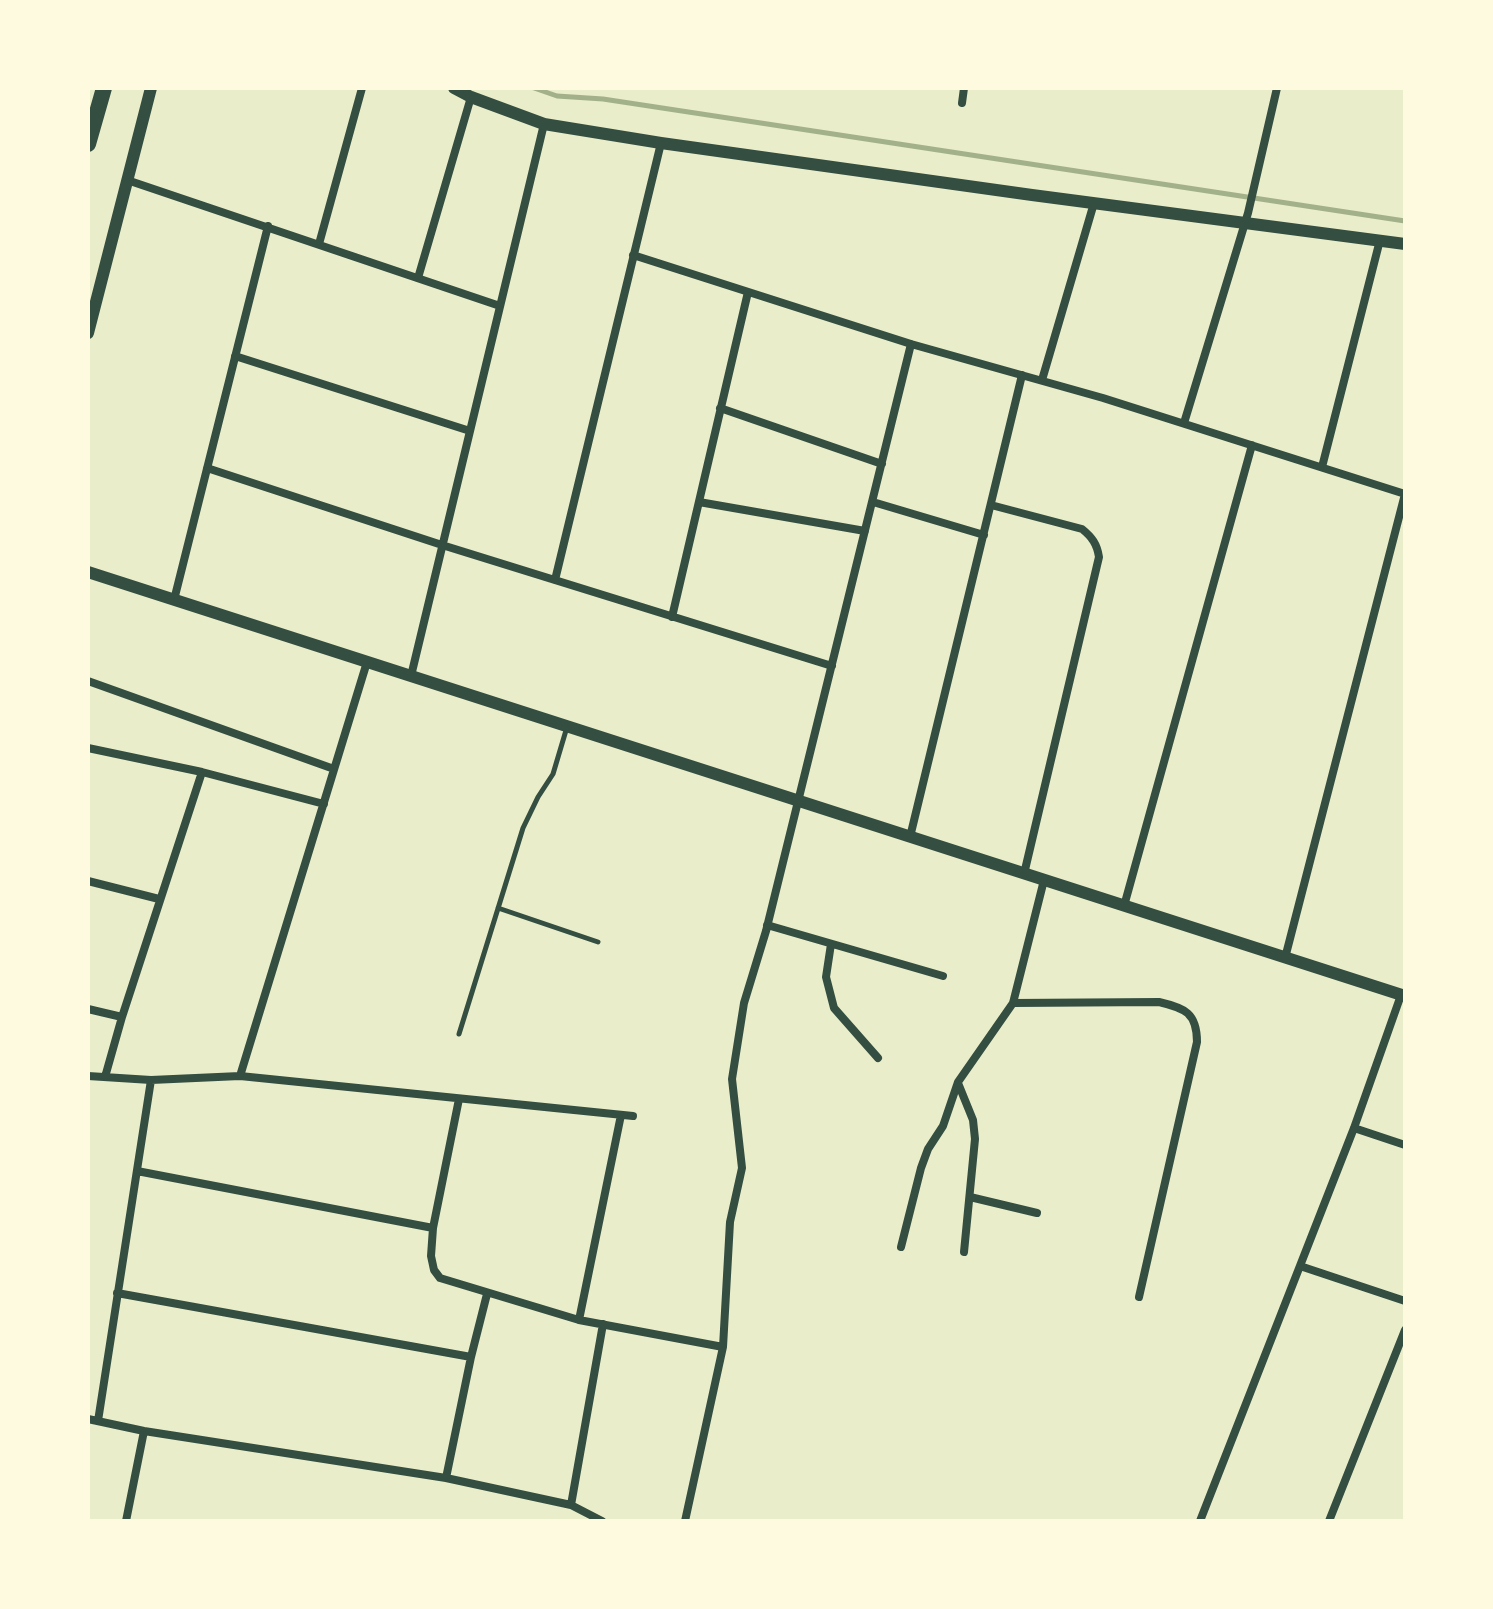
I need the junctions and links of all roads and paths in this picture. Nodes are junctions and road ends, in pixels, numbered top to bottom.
1 (104, 88) edge
2 (151, 88) edge
3 (362, 88) edge
4 (454, 88) edge
5 (964, 88) edge
6 (1277, 88) edge
7 (471, 97) junction
8 (962, 103) dead end
9 (544, 124) junction
10 (661, 143) junction
11 (88, 144) edge
12 (127, 180) junction
13 (1094, 203) junction
14 (1247, 218) junction
15 (268, 226) junction
16 (1380, 240) junction
17 (319, 244) junction
18 (1405, 244) edge
19 (633, 255) junction
20 (418, 278) junction
21 (748, 292) junction
22 (500, 306) junction
23 (88, 333) edge
24 (911, 344) junction
25 (235, 356) junction
26 (1022, 375) junction
27 (1042, 380) junction
28 (720, 408) junction
29 (1184, 423) junction
30 (470, 431) junction
31 (1252, 445) junction
32 (882, 464) junction
33 (1322, 467) junction
34 (207, 468) junction
35 (1405, 494) edge
36 (699, 502) junction
37 (873, 502) junction
38 (991, 505) junction
39 (865, 531) junction
40 (984, 535) junction
41 (442, 545) junction
42 (88, 572) edge
43 (555, 580) junction
44 (174, 600) junction
45 (672, 617) junction
46 (367, 662) junction
47 (832, 666) junction
48 (411, 676) junction
49 (88, 681) edge
50 (567, 726) junction
51 (88, 748) edge
52 (334, 769) junction
53 (202, 772) junction
54 (796, 800) junction
55 (324, 804) junction
56 (910, 837) junction
57 (1024, 874) junction
58 (1044, 880) junction
59 (88, 881) edge
60 (159, 899) junction
61 (1124, 906) junction
62 (498, 908) junction
63 (767, 925) junction
64 (598, 942) dead end
65 (831, 944) junction
66 (1285, 958) junction
67 (943, 976) dead end
68 (1403, 996) edge
69 (1013, 1003) junction
70 (88, 1009) edge
71 (122, 1017) junction
72 (459, 1034) dead end
73 (878, 1058) dead end
74 (88, 1076) edge
75 (240, 1076) junction
76 (105, 1077) junction
77 (151, 1080) junction
78 (958, 1082) junction
79 (459, 1099) junction
80 (621, 1115) junction
81 (633, 1116) dead end
82 (1354, 1128) junction
83 (1405, 1145) edge
84 (137, 1171) junction
85 (970, 1197) junction
86 (1037, 1213) dead end
87 (433, 1228) junction
88 (901, 1247) dead end
89 (964, 1252) dead end
90 (1300, 1266) junction
91 (117, 1293) junction
92 (487, 1294) junction
93 (1139, 1297) dead end
94 (1405, 1301) edge
95 (579, 1320) junction
96 (603, 1324) junction
97 (1405, 1330) edge
98 (723, 1347) junction
99 (471, 1357) junction
100 (88, 1419) edge
101 (98, 1421) junction
102 (144, 1431) junction
103 (446, 1478) junction
104 (571, 1505) junction
105 (126, 1521) edge
106 (602, 1521) edge
107 (685, 1521) edge
108 (1200, 1521) edge
109 (1329, 1521) edge

1 - 11 main road
2 - 12 street
3 - 17 street
4 - 7 street
5 - 8 street
6 - 14 street
7 - 9 street
7 - 20 street
9 - 10 street
9 - 22 street
10 - 13 street
10 - 19 street
12 - 15 street
12 - 23 street
13 - 14 street
13 - 27 street
14 - 16 street
14 - 29 street
15 - 17 street
15 - 25 street
16 - 18 street
16 - 33 street
17 - 20 street
19 - 21 street
19 - 43 street
20 - 22 street
21 - 24 street
21 - 28 street
22 - 30 street
24 - 26 street
24 - 32 street
25 - 30 street
25 - 34 street
26 - 27 street
26 - 38 street
27 - 29 street
28 - 32 street
28 - 36 street
29 - 31 street
30 - 41 street
31 - 33 street
31 - 61 street
32 - 37 street
33 - 35 street
34 - 41 street
34 - 44 street
35 - 66 street
36 - 39 street
36 - 45 street
37 - 39 street
37 - 40 street
38 - 40 street
38 - 57 street
39 - 47 street
40 - 56 street
41 - 43 street
41 - 48 street
42 - 44 street
43 - 45 street
44 - 46 street
45 - 47 street
46 - 48 street
46 - 52 street
47 - 54 street
48 - 50 street
49 - 52 street
50 - 54 street
50 - 62 lane
51 - 53 street
52 - 55 street
53 - 55 street
53 - 60 street
54 - 56 street
54 - 63 street
55 - 75 street
56 - 57 street
57 - 58 street
58 - 61 street
58 - 69 street
59 - 60 street
60 - 71 street
61 - 66 street
62 - 64 lane
62 - 72 lane
63 - 65 street
63 - 98 street
65 - 67 street
65 - 73 street
66 - 68 street
68 - 82 street
69 - 78 street
69 - 93 street
70 - 71 street
71 - 76 street
74 - 76 street
75 - 77 street
75 - 79 street
76 - 77 street
77 - 84 street
78 - 85 street
78 - 88 street
79 - 80 street
79 - 87 street
80 - 81 street
80 - 95 street
82 - 83 street
82 - 90 street
84 - 87 street
84 - 91 street
85 - 86 street
85 - 89 street
87 - 92 street
90 - 94 street
90 - 108 street
91 - 99 street
91 - 101 street
92 - 95 street
92 - 99 street
95 - 96 street
96 - 98 street
96 - 104 street
97 - 109 street
98 - 107 street
99 - 103 street
100 - 101 street
101 - 102 street
102 - 103 street
102 - 105 street
103 - 104 street
104 - 106 street

